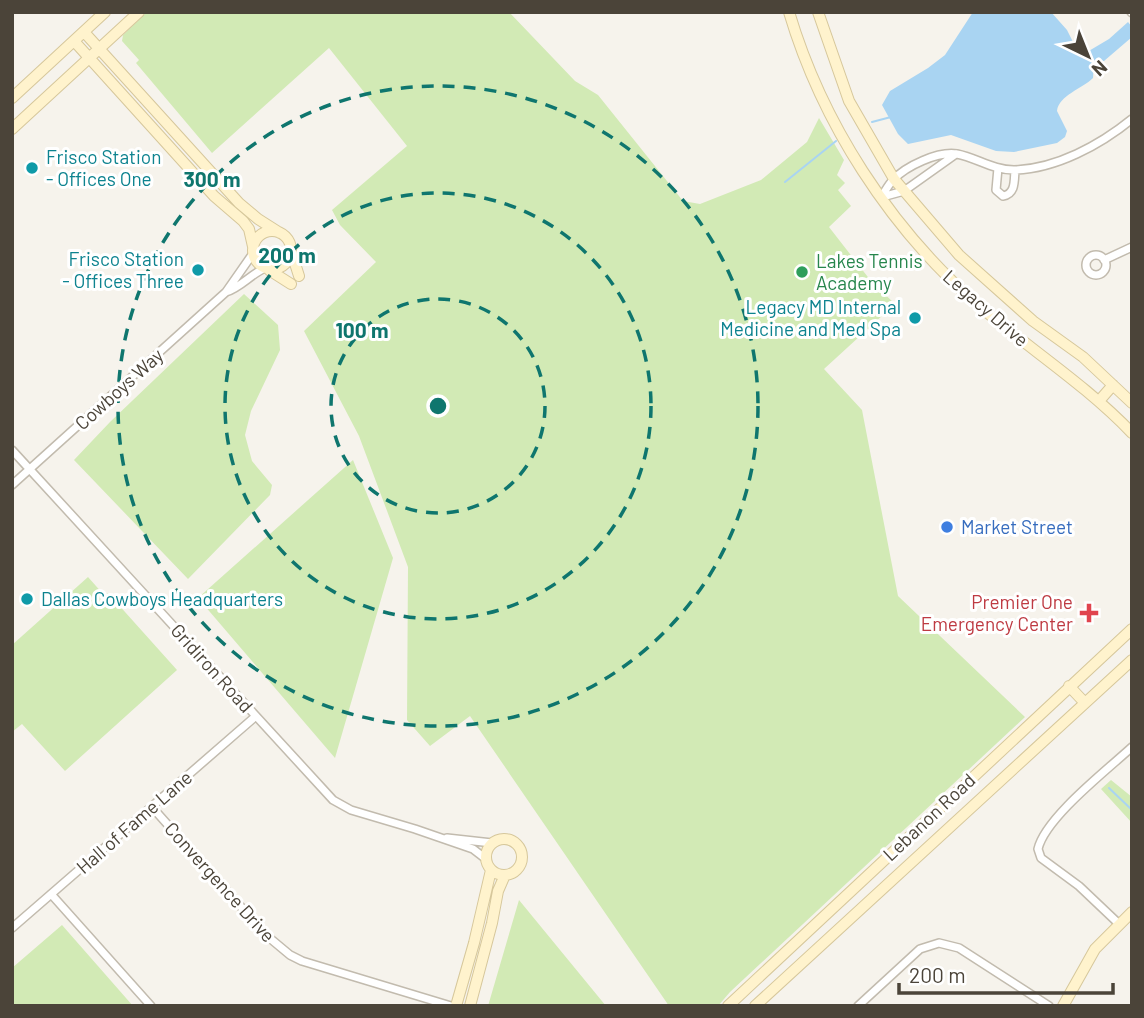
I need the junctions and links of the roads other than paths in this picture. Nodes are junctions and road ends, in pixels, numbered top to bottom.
1 (105, 12) edge
2 (139, 12) edge
3 (789, 12) edge
4 (818, 12) edge
5 (84, 32) junction
6 (74, 41) junction
7 (100, 49) junction
8 (89, 58) junction
9 (12, 98) edge
10 (1132, 119) edge
11 (12, 129) edge
12 (956, 154) junction
13 (998, 168) junction
14 (1015, 170) junction
15 (215, 177) junction
16 (894, 179) junction
17 (206, 186) junction
18 (904, 191) junction
19 (881, 198) junction
20 (280, 233) junction
21 (1132, 247) edge
22 (291, 248) junction
23 (254, 252) junction
24 (1104, 260) dead end
25 (265, 268) junction
26 (226, 292) junction
27 (1113, 385) junction
28 (1099, 401) junction
29 (1132, 403) edge
30 (1132, 433) edge
31 (12, 450) edge
32 (30, 469) junction
33 (12, 485) edge
34 (1132, 629) edge
35 (1132, 660) edge
36 (1069, 686) junction
37 (1085, 703) junction
38 (256, 716) junction
39 (1132, 747) edge
40 (152, 807) junction
41 (442, 839) junction
42 (492, 843) junction
43 (486, 859) junction
44 (491, 870) junction
45 (505, 875) junction
46 (51, 894) junction
47 (1132, 912) edge
48 (1118, 923) junction
49 (12, 928) edge
50 (151, 1006) edge
51 (453, 1006) edge
52 (470, 1006) edge
53 (728, 1006) edge
54 (755, 1006) edge
55 (858, 1006) edge
56 (1049, 1006) edge
57 (1063, 1006) edge

1 - 5 main road
2 - 7 main road
3 - 19 main road, Legacy Drive
4 - 16 main road, Legacy Drive
5 - 6 main road
5 - 7 main road
6 - 8 main road
6 - 9 main road
7 - 8 main road
7 - 15 main road
8 - 11 main road
8 - 17 main road
10 - 14 street
12 - 13 street
12 - 16 street
12 - 18 street
13 - 14 street
13 - 14 street
15 - 17 main road
15 - 20 main road
16 - 18 main road, Legacy Drive
16 - 19 street
17 - 23 main road
18 - 19 street
18 - 27 main road, Legacy Drive
19 - 28 main road, Legacy Drive
20 - 22 main road
20 - 23 main road
21 - 24 street
22 - 25 main road
22 - 25 main road
23 - 25 main road
23 - 26 street, Cowboys Way
25 - 26 street, Cowboys Way
26 - 32 street, Cowboys Way
27 - 28 main road
27 - 29 main road, Legacy Drive
28 - 30 main road, Legacy Drive
31 - 32 street, Gridiron Road
32 - 33 street, Cowboys Way
32 - 38 street, Gridiron Road
34 - 36 main road, Lebanon Road
35 - 37 main road, Lebanon Road
36 - 37 main road
36 - 53 main road, Lebanon Road
37 - 54 main road, Lebanon Road
38 - 40 street, Hall of Fame Lane
38 - 41 street, Gridiron Road
39 - 48 street
40 - 46 street, Hall of Fame Lane
40 - 51 street, Convergence Drive
41 - 42 street, Gridiron Road
41 - 43 street, Gridiron Road
42 - 43 main road
42 - 45 main road
43 - 44 main road
44 - 45 main road
44 - 51 main road
45 - 52 main road
46 - 49 street, Hall of Fame Lane
46 - 50 street
47 - 48 main road
48 - 57 main road
55 - 56 street

